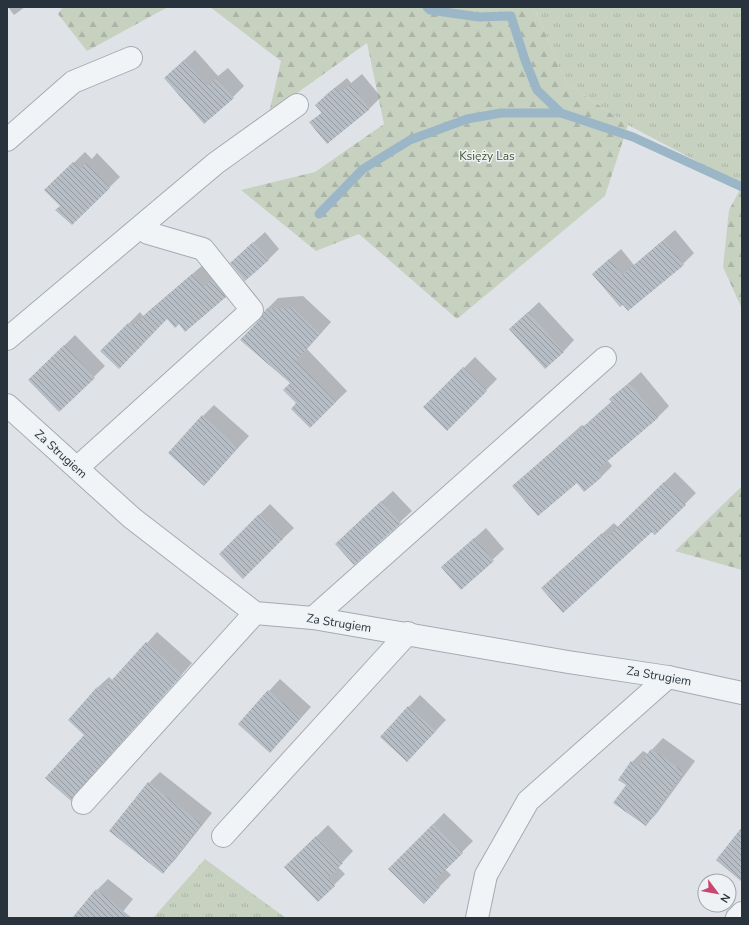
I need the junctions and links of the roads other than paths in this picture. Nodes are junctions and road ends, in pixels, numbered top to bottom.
1 (131, 58) dead end
2 (297, 104) dead end
3 (7, 140) edge
4 (148, 233) dead end
5 (7, 339) edge
6 (605, 358) dead end
7 (7, 405) edge
8 (78, 468) junction
9 (255, 614) junction
10 (313, 618) junction
11 (408, 633) junction
12 (668, 677) junction
13 (742, 693) edge
14 (83, 803) dead end
15 (223, 836) dead end
16 (742, 913) edge
17 (477, 918) edge
18 (737, 918) edge

1 - 3 street
2 - 5 street
4 - 8 street
6 - 10 street
7 - 8 street, Za Strugiem
8 - 9 street, Za Strugiem
9 - 10 street, Za Strugiem
9 - 14 street
10 - 11 street, Za Strugiem
11 - 12 street, Za Strugiem
11 - 15 street
12 - 13 street, Za Strugiem
12 - 17 street
16 - 18 street

